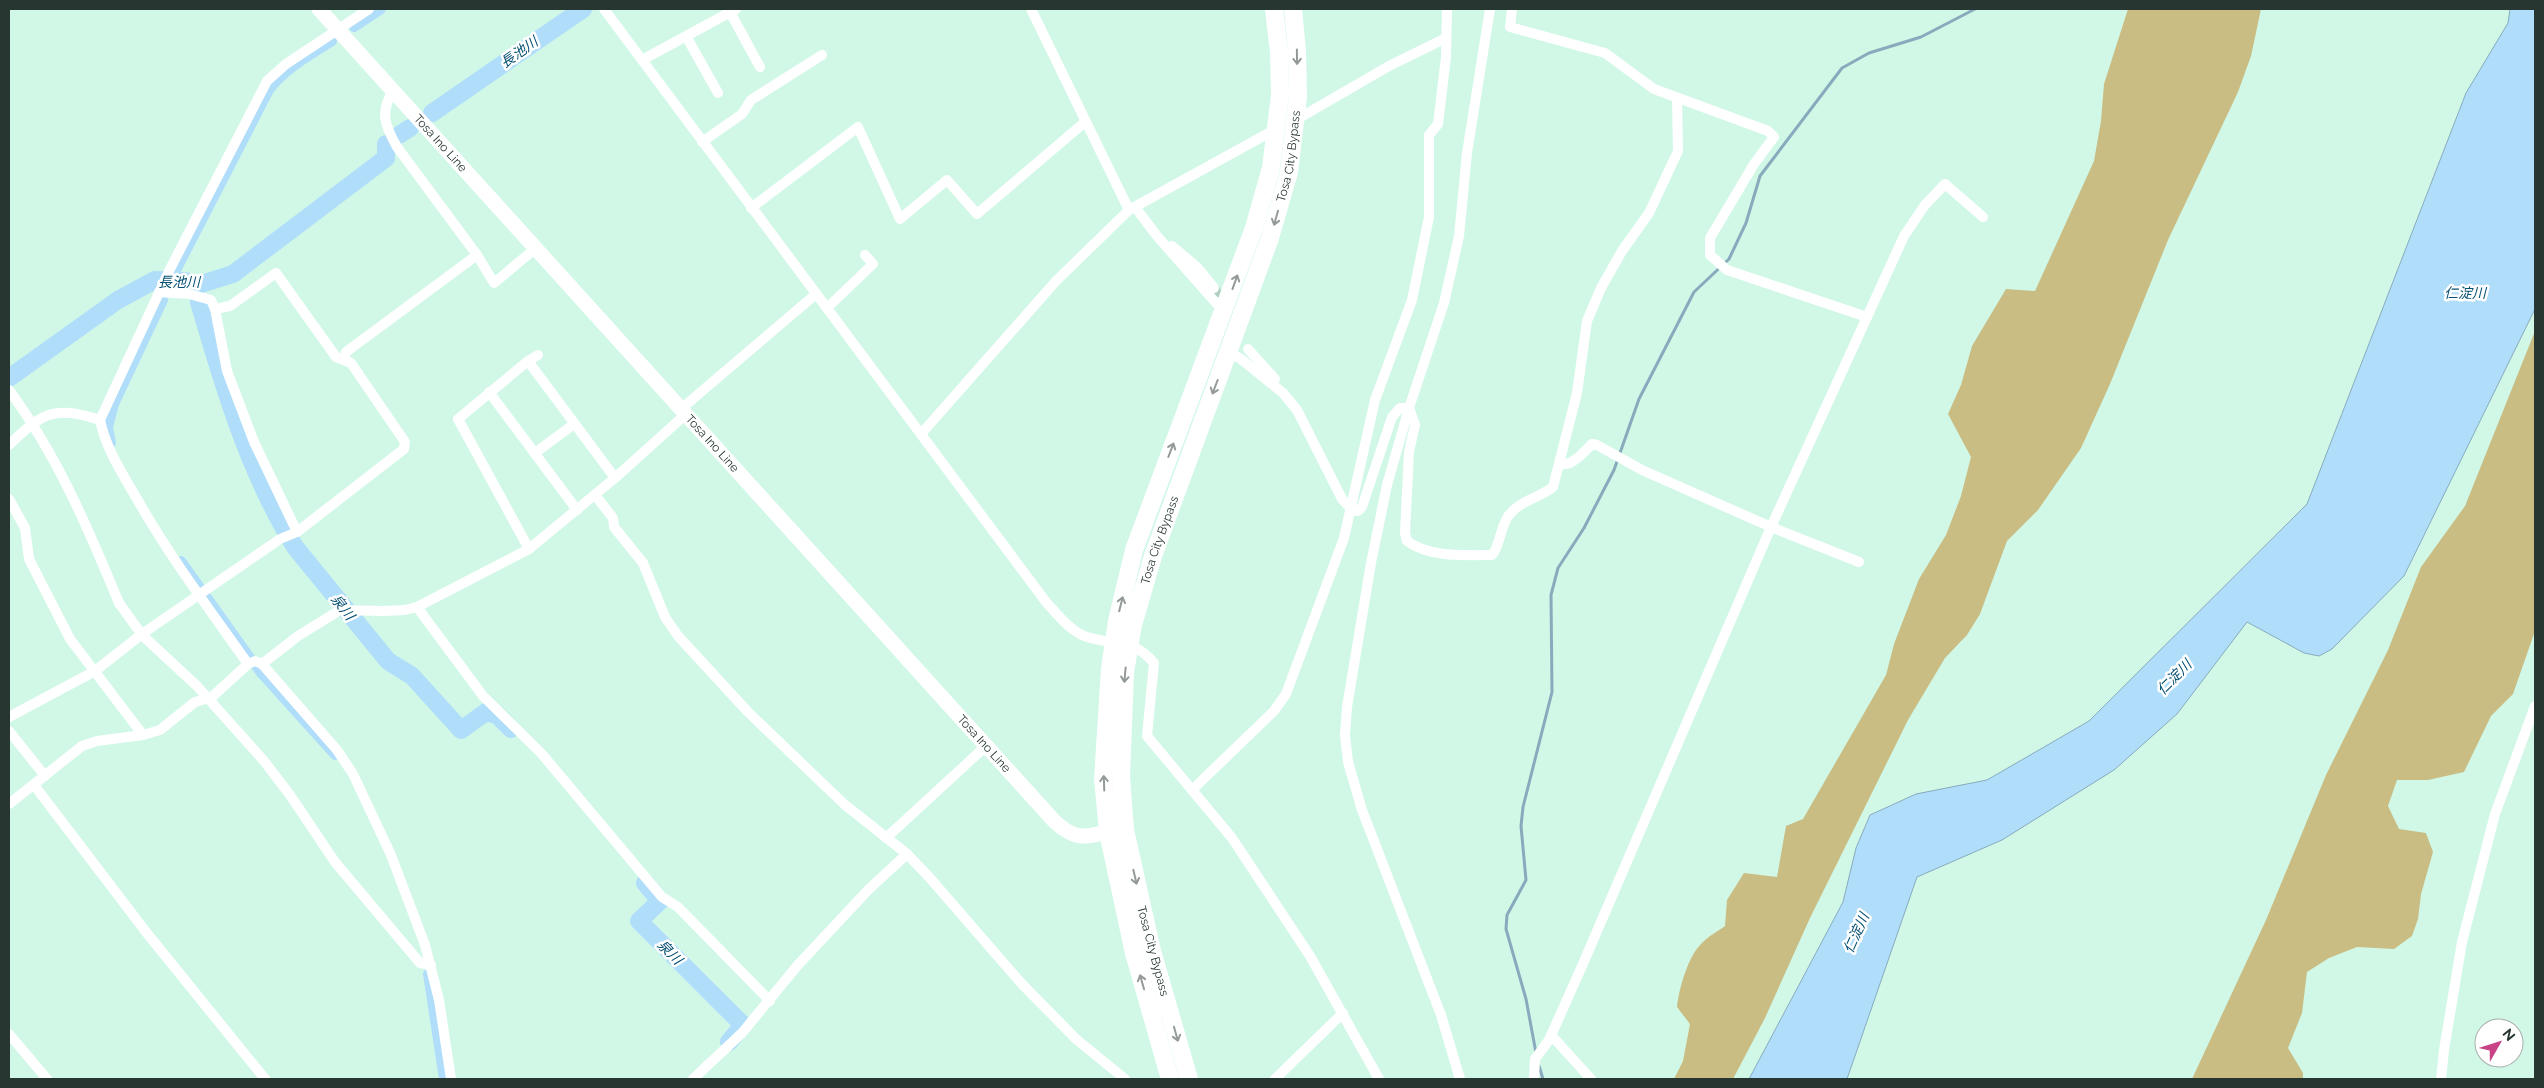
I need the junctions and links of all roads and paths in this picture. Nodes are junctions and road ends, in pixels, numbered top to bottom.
1 (319, 9) edge
2 (369, 9) edge
3 (604, 9) edge
4 (1031, 9) edge
5 (1274, 9) edge
6 (1293, 9) edge
7 (1447, 9) edge
8 (1490, 9) edge
9 (1512, 9) edge
10 (733, 10) edge
11 (338, 29) junction
12 (686, 36) junction
13 (1446, 38) junction
14 (822, 55) dead end
15 (642, 60) junction
16 (760, 67) dead end
17 (394, 90) junction
18 (718, 93) dead end
19 (1677, 98) junction
20 (1295, 121) junction
21 (1085, 122) junction
22 (1277, 129) junction
23 (702, 142) junction
24 (751, 208) junction
25 (1132, 208) junction
26 (1983, 217) dead end
27 (1157, 236) junction
28 (536, 248) junction
29 (477, 255) junction
30 (865, 255) dead end
31 (1214, 288) tunnel mouth
32 (160, 289) junction
33 (816, 294) junction
34 (1226, 307) junction
35 (827, 308) junction
36 (215, 309) junction
37 (1867, 317) junction
38 (1248, 349) dead end
39 (1228, 352) junction
40 (538, 354) dead end
41 (344, 360) junction
42 (528, 361) junction
43 (9, 391) edge
44 (489, 392) junction
45 (1409, 408) junction
46 (1297, 410) junction
47 (683, 412) junction
48 (100, 420) junction
49 (32, 423) junction
50 (574, 424) junction
51 (921, 434) junction
52 (9, 445) edge
53 (535, 453) junction
54 (1559, 465) junction
55 (615, 478) junction
56 (595, 495) junction
57 (9, 499) edge
58 (577, 510) junction
59 (1352, 510) junction
60 (1771, 527) junction
61 (291, 535) junction
62 (529, 549) junction
63 (1859, 562) dead end
64 (203, 594) junction
65 (417, 607) junction
66 (142, 635) junction
67 (1121, 644) junction
68 (254, 663) junction
69 (95, 671) junction
70 (205, 698) junction
71 (2535, 706) edge
72 (9, 717) edge
73 (9, 731) edge
74 (143, 735) junction
75 (986, 746) junction
76 (45, 776) junction
77 (34, 785) junction
78 (1192, 790) junction
79 (9, 804) edge
80 (1116, 831) junction
81 (886, 838) junction
82 (907, 854) junction
83 (425, 964) junction
84 (770, 1001) junction
85 (1343, 1013) junction
86 (9, 1034) edge
87 (1551, 1035) junction
88 (47, 1079) edge
89 (265, 1079) edge
90 (451, 1079) edge
91 (693, 1079) edge
92 (1125, 1079) edge
93 (1170, 1079) edge
94 (1189, 1079) edge
95 (1275, 1079) edge
96 (1379, 1079) edge
97 (1460, 1079) edge
98 (1534, 1079) edge
99 (1591, 1079) edge
100 (2441, 1079) edge

1 - 11 main road, Tosa Ino Line
2 - 11 street
3 - 15 street
4 - 21 street
5 - 22 highway, Tosa City Bypass
6 -> 20 highway, Tosa City Bypass
7 - 13 street
8 - 45 street
9 - 19 street
10 - 12 street
10 - 16 street
11 - 17 main road, Tosa Ino Line
11 - 32 street
12 - 15 street
12 - 18 street
13 - 20 street
13 - 59 street
14 - 23 street
15 - 23 street
17 - 28 main road, Tosa Ino Line
17 - 29 street
19 - 37 street
19 - 54 street
20 - 22 street
20 -> 39 highway, Tosa City Bypass
21 - 24 street
21 - 25 street
22 - 25 street
34 -> 22 highway, Tosa City Bypass
23 - 24 street
24 - 33 street
25 - 27 street
25 - 51 street
26 - 37 street
27 - 31 street
27 - 34 street
28 - 29 street
28 - 47 main road, Tosa Ino Line
29 - 41 street
30 - 35 street
32 - 36 street
32 - 48 street
33 - 35 street
33 - 47 street
67 -> 34 highway, Tosa City Bypass
35 - 51 street
36 - 41 street
36 - 61 street
37 - 60 street
38 - 46 street
39 - 46 street
39 -> 67 highway, Tosa City Bypass
40 - 42 street
41 - 61 street
42 - 44 street
42 - 50 street
43 - 49 street
44 - 53 street
44 - 62 street
45 - 54 street
45 - 59 street
45 - 97 street
46 - 59 street
47 - 55 street
47 - 75 main road, Tosa Ino Line
48 - 49 street
48 - 64 street
49 - 52 street
49 - 66 street
50 - 53 street
50 - 55 street
51 - 67 street
53 - 58 street
54 - 60 street
55 - 56 street
56 - 58 street
56 - 81 street
57 - 69 street
58 - 62 street
59 - 78 street
60 - 63 street
60 - 87 street
61 - 64 street
62 - 65 street
64 - 66 street
64 - 68 street
65 - 68 street
65 - 84 street
66 - 69 street
66 - 70 street
67 - 78 street
67 - 80 highway, Tosa City Bypass
68 - 70 street
68 - 83 street
69 - 72 street
69 - 74 street
70 - 74 street
70 - 83 street
71 - 100 street
73 - 76 street
74 - 76 street
75 - 80 main road, Tosa Ino Line
75 - 81 street
76 - 77 street
77 - 79 street
77 - 89 street
78 - 85 street
93 -> 80 highway, Tosa City Bypass
80 -> 94 highway, Tosa City Bypass
81 - 82 street
82 - 84 street
82 - 92 street
83 - 90 street
84 - 91 street
85 - 95 street
85 - 96 street
86 - 88 street
87 - 98 street
87 - 99 street

